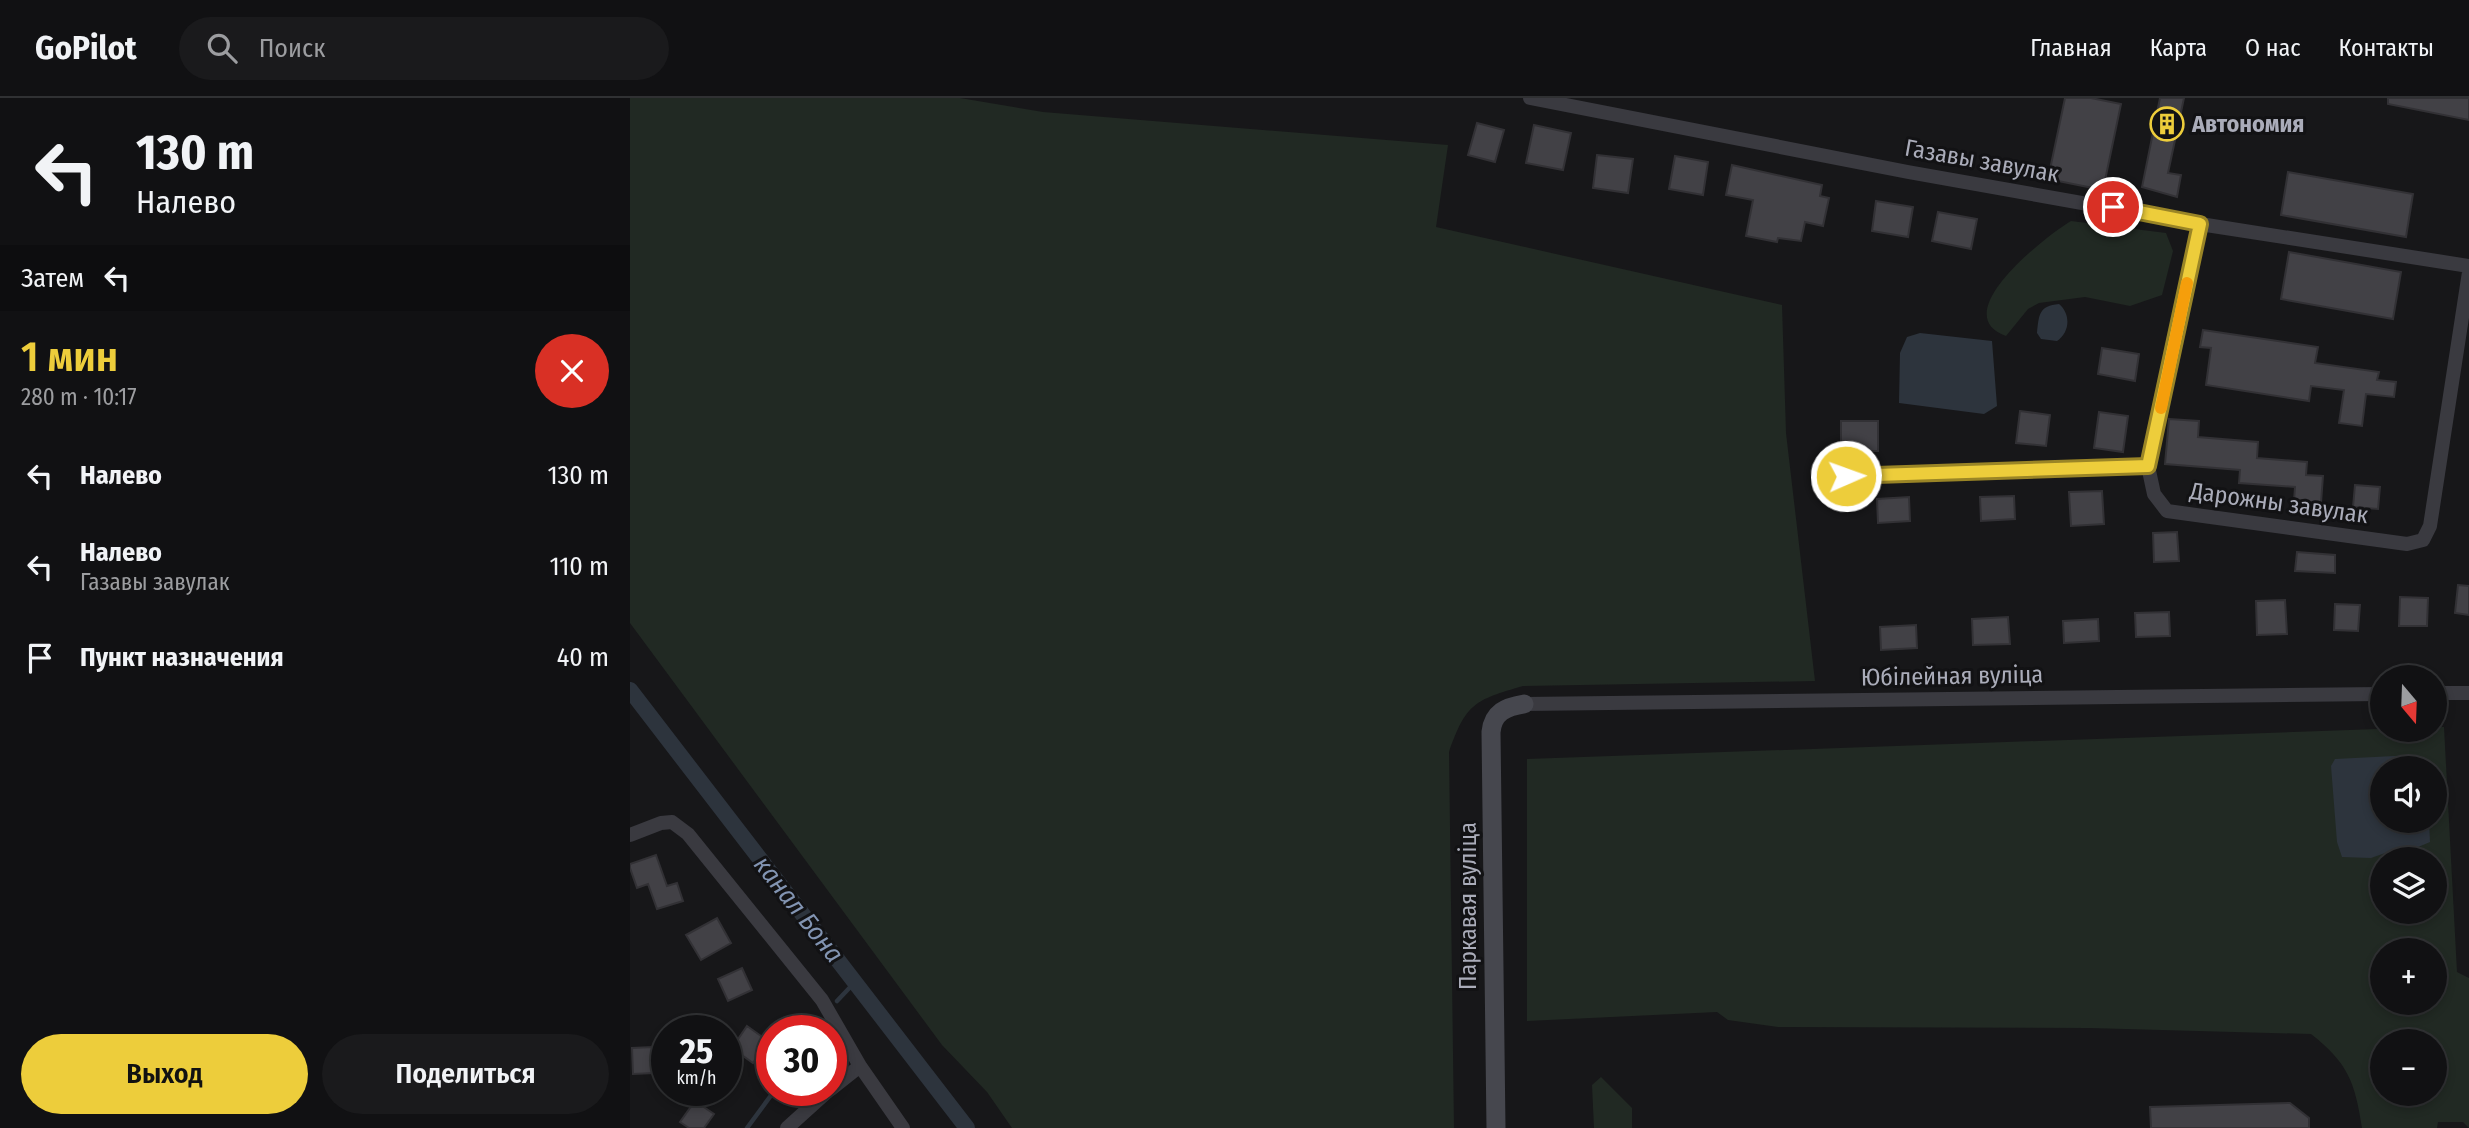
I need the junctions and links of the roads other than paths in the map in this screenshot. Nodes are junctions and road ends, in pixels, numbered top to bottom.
1 (1530, 98) edge
2 (2200, 224) junction
3 (2469, 266) edge
4 (2469, 272) edge
5 (2148, 466) junction
6 (1846, 476) dead end
7 (2447, 693) edge
8 (2469, 693) edge
9 (2370, 694) edge
10 (1524, 704) joint
11 (630, 835) edge
12 (860, 1066) junction
13 (847, 1076) edge
14 (811, 1106) edge
15 (787, 1128) edge
16 (904, 1128) edge
17 (1496, 1128) edge

1 - 2 street, Газавы завулак
2 - 3 street, Газавы завулак
2 - 5 street
4 - 5 street, Дарожны завулак
5 - 6 street
7 - 8 street
9 - 10 street, Юбілейная вуліца
10 - 17 street, Паркавая вуліца
11 - 12 street
12 - 13 street
12 - 16 street
14 - 15 street

